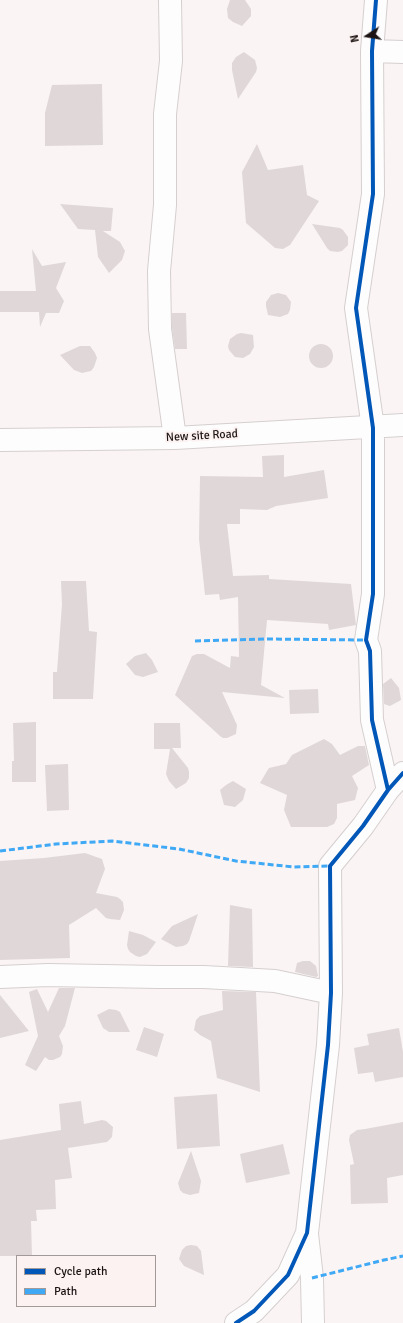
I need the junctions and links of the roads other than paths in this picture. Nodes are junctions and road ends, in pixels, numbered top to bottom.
1 (170, 0) edge
2 (376, 0) edge
3 (372, 51) junction
4 (403, 52) edge
5 (403, 425) edge
6 (373, 428) junction
7 (175, 438) junction
8 (0, 440) edge
9 (403, 773) edge
10 (388, 790) junction
11 (0, 977) edge
12 (331, 993) junction
13 (307, 1233) junction
14 (236, 1323) edge
15 (313, 1323) edge

1 - 7 street
2 - 3 street
3 - 4 street
3 - 6 street
5 - 6 street, New site Road
6 - 7 street, New site Road
6 - 10 street
7 - 8 street, New site Road
9 - 10 street
10 - 12 street
11 - 12 street
12 - 13 street
13 - 14 street
13 - 15 street

